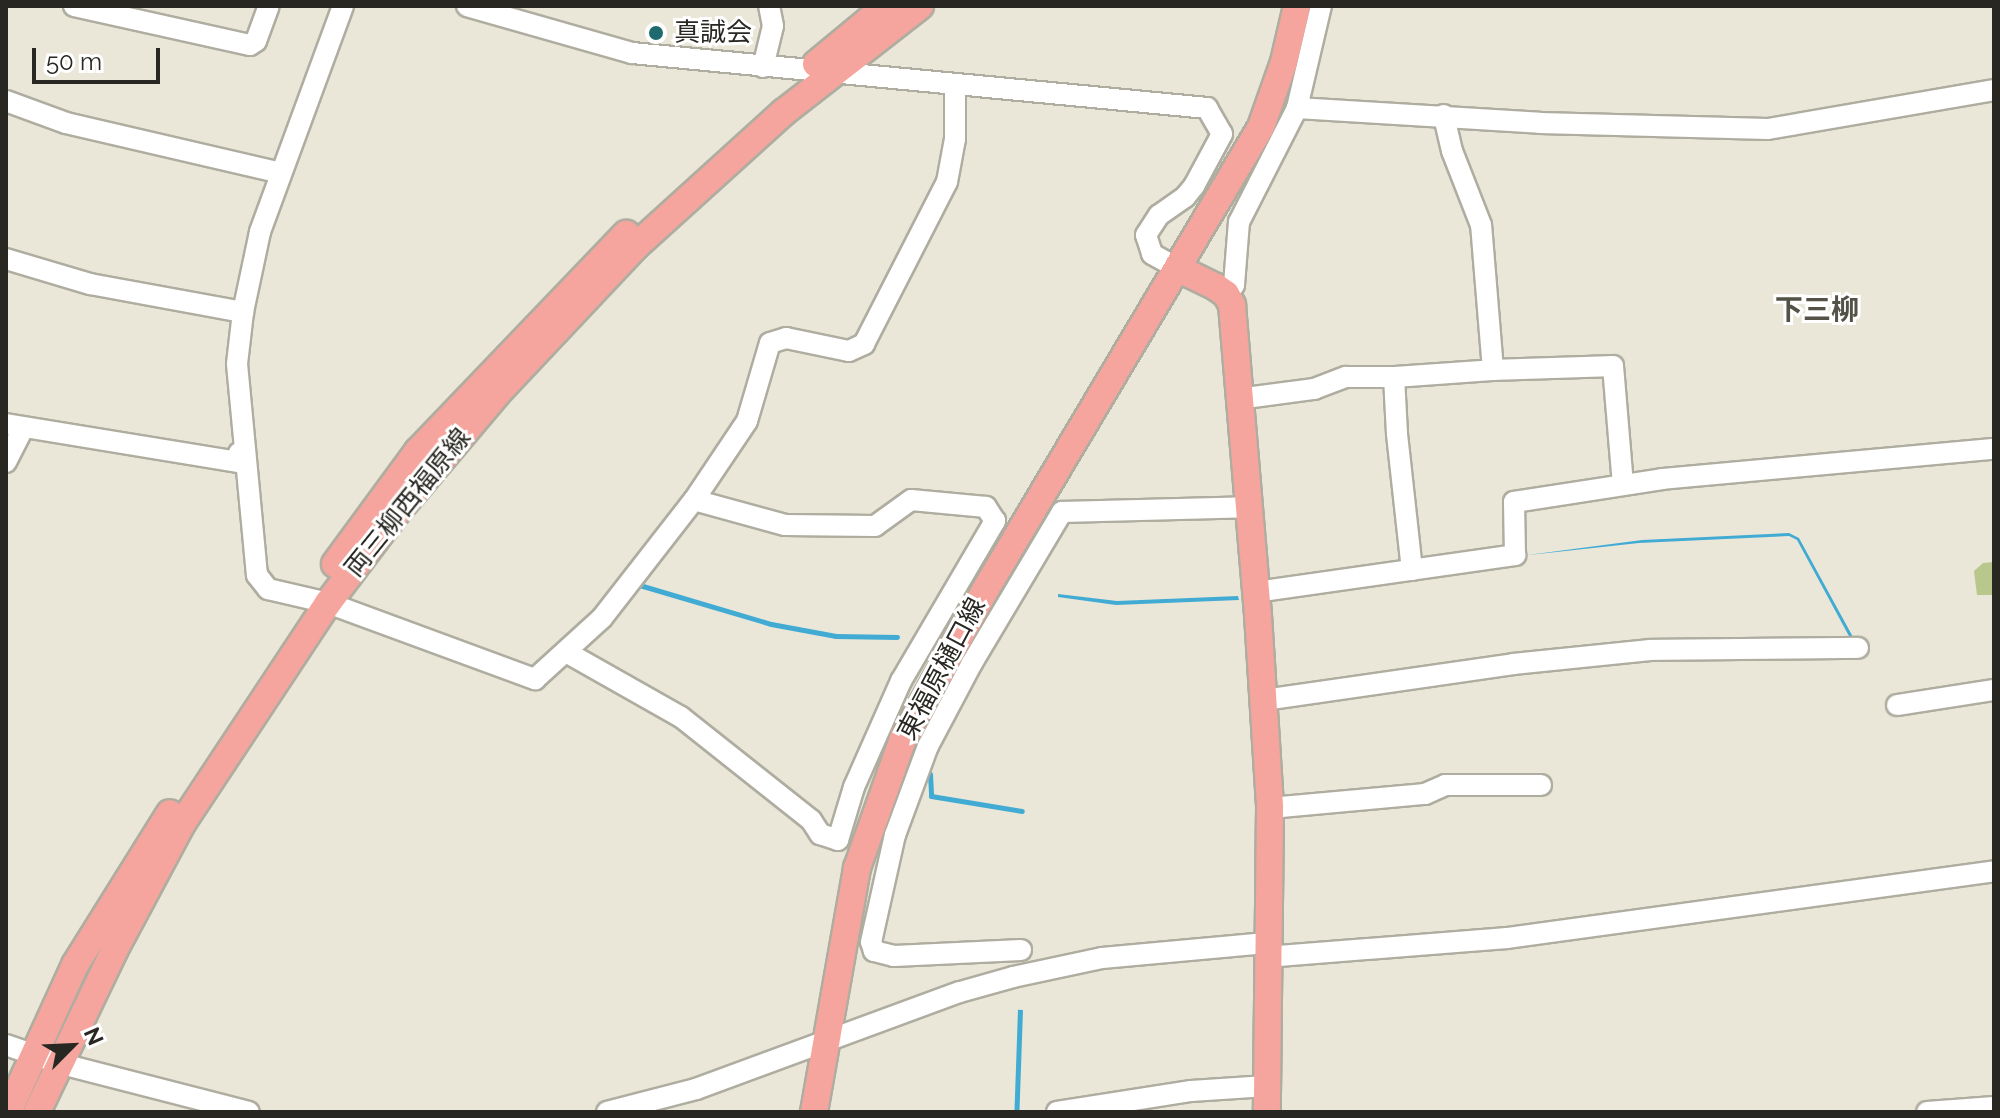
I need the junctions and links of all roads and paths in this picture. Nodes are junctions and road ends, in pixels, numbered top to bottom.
1 (74, 6) edge
2 (269, 6) edge
3 (343, 6) edge
4 (467, 6) edge
5 (769, 6) edge
6 (886, 6) edge
7 (920, 6) edge
8 (1297, 6) edge
9 (1321, 6) edge
10 (763, 67) junction
11 (819, 73) junction
12 (955, 84) junction
13 (1994, 90) edge
14 (6, 101) edge
15 (1297, 108) junction
16 (1444, 115) junction
17 (281, 173) junction
18 (6, 259) edge
19 (1179, 269) junction
20 (1226, 294) junction
21 (243, 312) junction
22 (1493, 370) junction
23 (1394, 377) junction
24 (1238, 399) junction
25 (15, 426) edge
26 (1994, 449) edge
27 (244, 453) junction
28 (6, 462) edge
29 (1623, 485) junction
30 (694, 500) junction
31 (1247, 507) junction
32 (1412, 570) junction
33 (1256, 592) junction
34 (318, 602) junction
35 (1858, 648) dead end
36 (566, 652) junction
37 (901, 681) junction
38 (1994, 690) edge
39 (937, 700) junction
40 (1264, 700) junction
41 (1897, 705) dead end
42 (1541, 785) dead end
43 (1270, 808) junction
44 (1994, 872) edge
45 (1021, 950) dead end
46 (1266, 950) junction
47 (825, 1043) junction
48 (6, 1045) edge
49 (32, 1055) junction
50 (58, 1063) junction
51 (1267, 1099) edge
52 (1994, 1107) edge
53 (8, 1112) edge
54 (37, 1112) edge
55 (249, 1112) edge
56 (607, 1112) edge
57 (814, 1112) edge
58 (1057, 1112) edge
59 (1927, 1112) edge

1 - 2 street
3 - 17 street
4 - 10 street
5 - 10 street
6 - 11 main road, 両三柳西福原線
7 - 11 main road, 両三柳西福原線
8 - 19 main road, 東福原樋口線
9 - 15 street
10 - 11 street
11 - 12 street
11 - 34 main road, 両三柳西福原線
12 - 19 street
12 - 30 street
13 - 16 street
14 - 17 street
15 - 16 street
15 - 20 street
16 - 22 street
17 - 21 street
18 - 21 street
19 - 20 main road
19 - 39 main road, 東福原樋口線
20 - 24 main road
21 - 27 street
22 - 23 street
22 - 29 street
23 - 24 street
23 - 32 street
24 - 31 main road
25 - 27 street
25 - 28 street
26 - 29 street
27 - 34 street
29 - 32 street
30 - 36 street
30 - 37 street
31 - 33 main road
31 - 39 street
32 - 33 street
33 - 40 main road
34 - 36 street
34 - 49 main road, 両三柳西福原線
34 - 50 main road, 両三柳西福原線
35 - 40 street
36 - 37 street
37 - 39 street
38 - 41 street
39 - 45 street
39 - 47 main road, 東福原樋口線
40 - 43 main road
42 - 43 street
43 - 46 main road
44 - 46 street
46 - 47 street
46 - 51 main road
47 - 56 street
47 - 57 main road, 東福原樋口線
48 - 49 street
49 - 50 street
49 - 53 main road, 両三柳西福原線
50 - 54 main road, 両三柳西福原線
50 - 55 street
51 - 58 street
52 - 59 street

